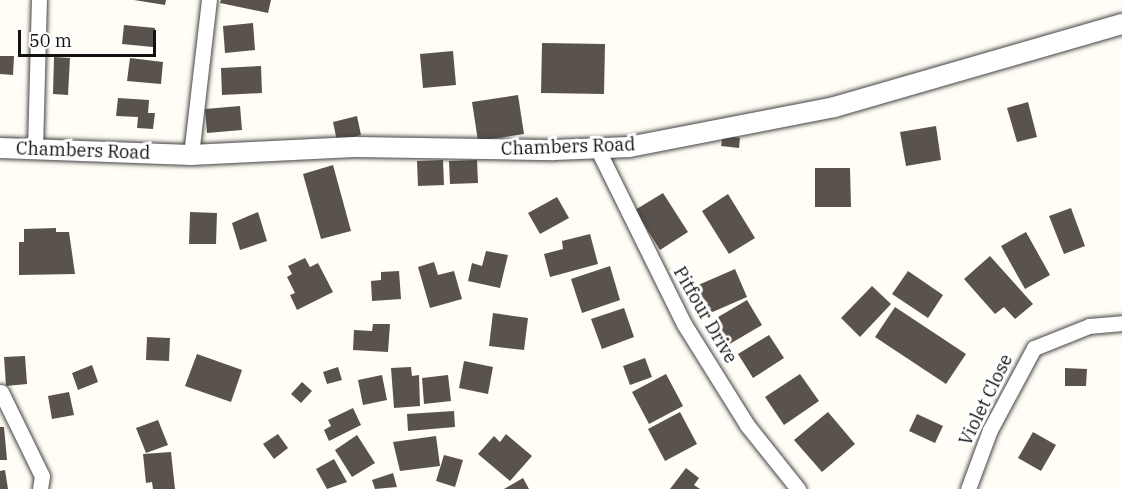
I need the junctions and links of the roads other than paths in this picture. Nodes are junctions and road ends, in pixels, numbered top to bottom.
1 (39, 0) edge
2 (209, 0) edge
3 (1122, 24) edge
4 (0, 148) edge
5 (597, 148) junction
6 (35, 150) junction
7 (191, 155) junction
8 (1122, 322) edge
9 (1, 392) edge
10 (40, 489) edge
11 (798, 489) edge
12 (968, 489) edge

1 - 6 street
2 - 7 street
3 - 5 street, Chambers Road
4 - 6 street, Chambers Road
5 - 7 street, Chambers Road
5 - 11 street, Pitfour Drive
6 - 7 street, Chambers Road
8 - 12 street, Violet Close
9 - 10 street

